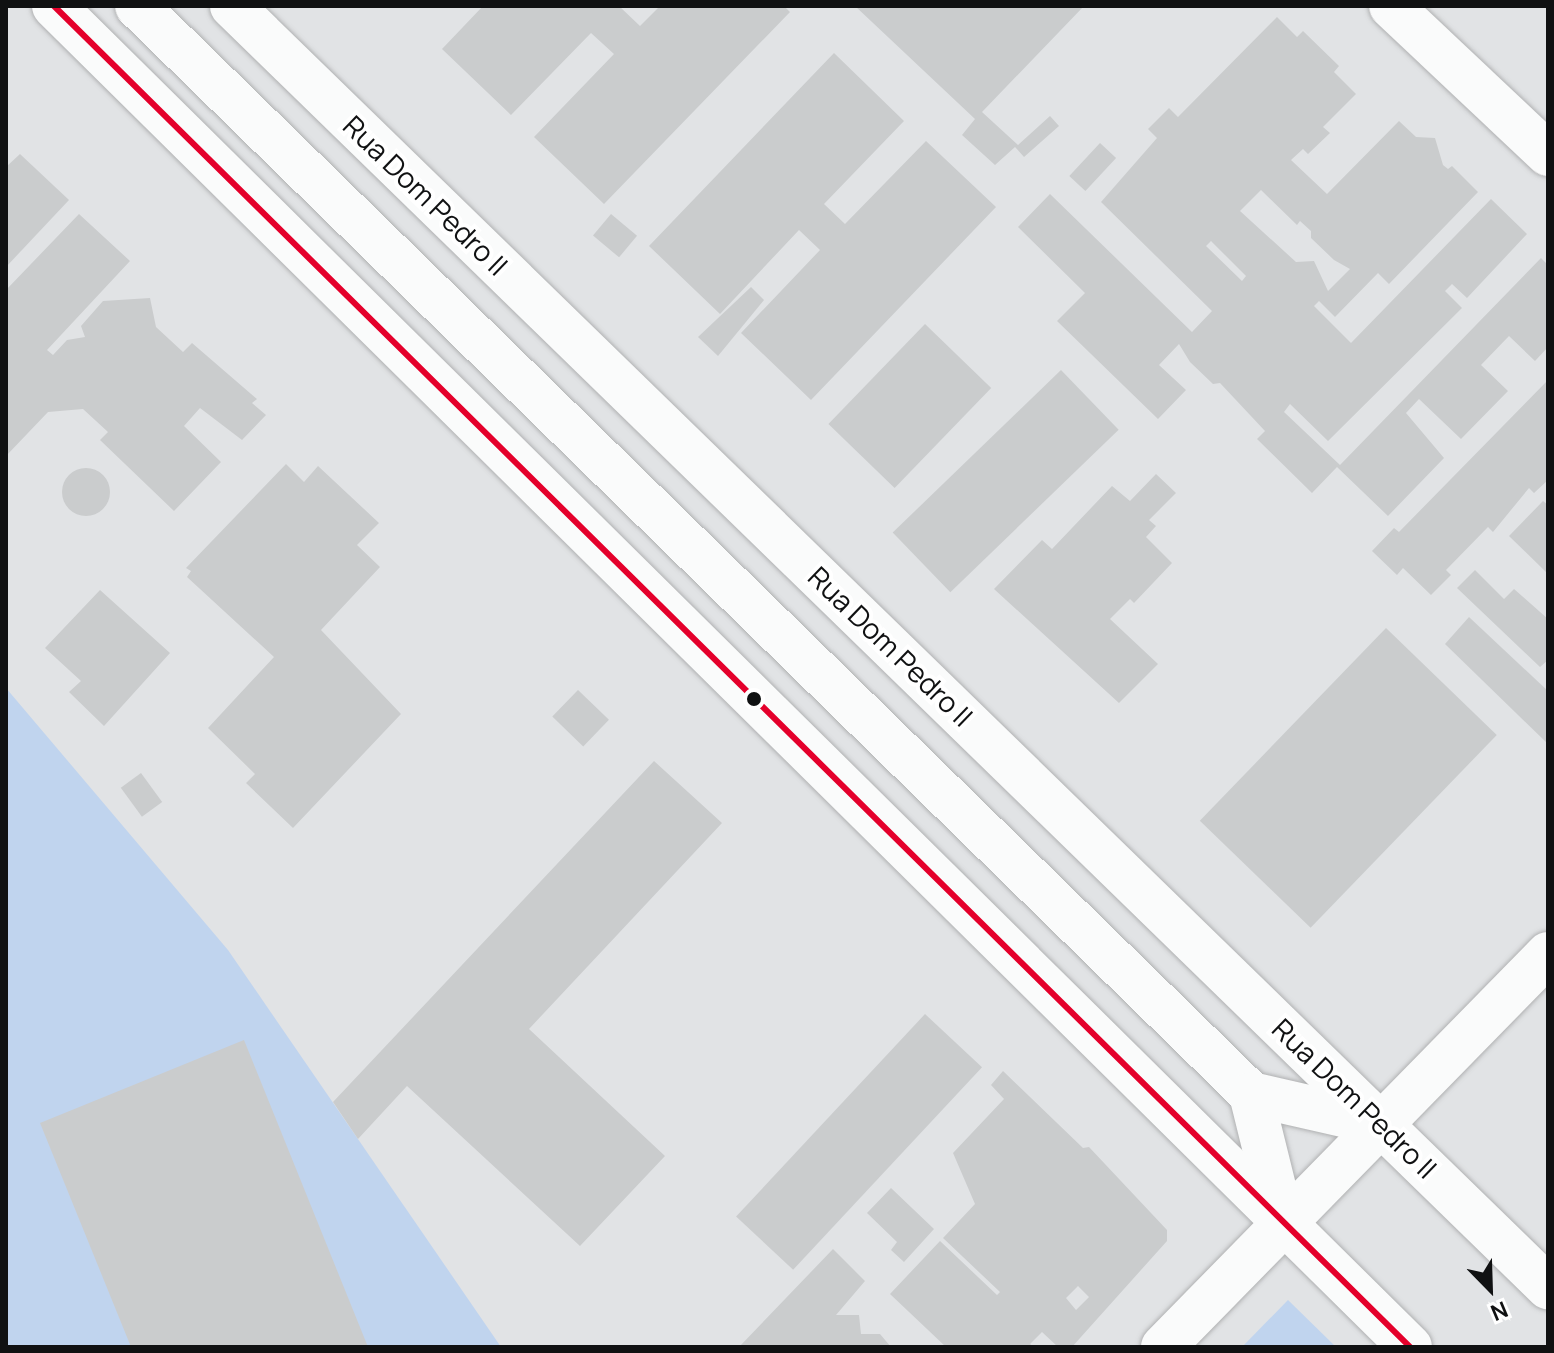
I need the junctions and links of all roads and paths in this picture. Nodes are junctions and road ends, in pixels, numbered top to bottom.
1 (54, 6) edge
2 (137, 6) edge
3 (232, 6) edge
4 (1391, 6) edge
5 (1548, 154) edge
6 (1548, 954) edge
7 (1251, 1094) junction
8 (1382, 1124) junction
9 (1283, 1223) junction
10 (1548, 1287) edge
11 (1163, 1347) edge
12 (1410, 1347) edge

1 - 9 main road
2 - 7 main road
3 - 8 main road, Rua Dom Pedro II
4 - 5 main road
6 - 8 main road
7 - 8 main road
7 - 9 main road
8 - 9 main road
8 - 10 main road, Rua Dom Pedro II
9 - 11 main road
9 - 12 main road

